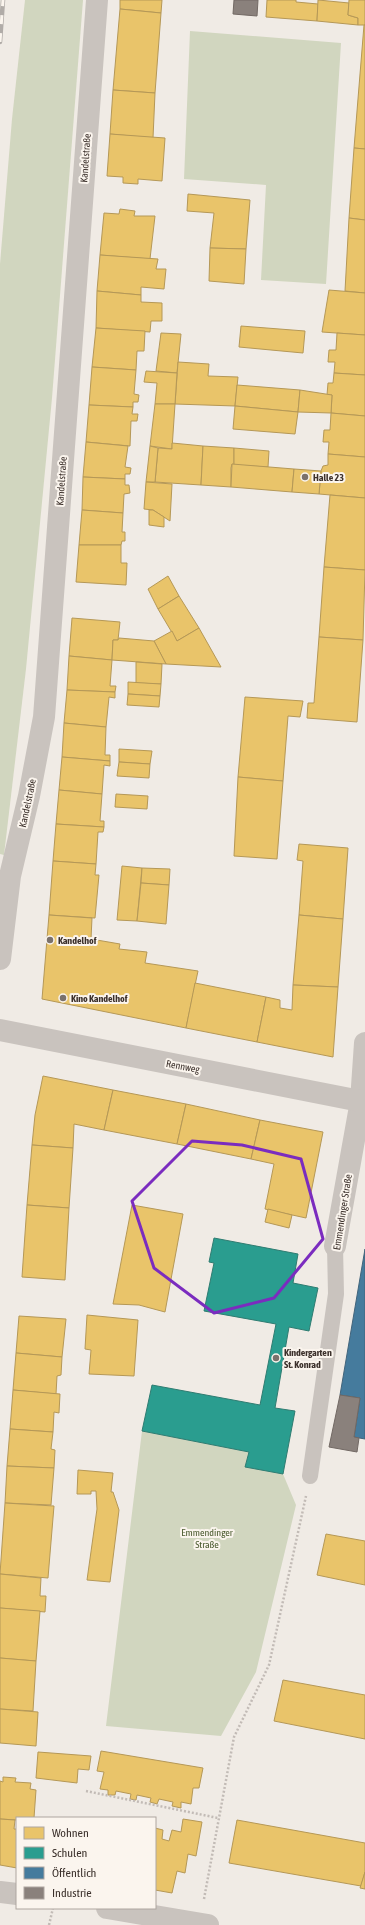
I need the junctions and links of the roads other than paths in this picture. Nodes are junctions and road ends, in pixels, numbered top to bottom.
1 (97, 0) edge
2 (0, 959) edge
3 (0, 1030) edge
4 (365, 1043) edge
5 (363, 1102) edge
6 (335, 1246) joint
7 (310, 1476) road end
8 (0, 1892) edge
9 (16, 1894) edge
10 (113, 1909) edge
11 (204, 1924) edge

1 - 2 street, Kandelstraße
3 - 5 street, Rennweg
4 - 5 street, Emmendinger Straße
5 - 6 street, Emmendinger Straße
6 - 7 lane, Emmendinger Straße
8 - 9 street
10 - 11 street

